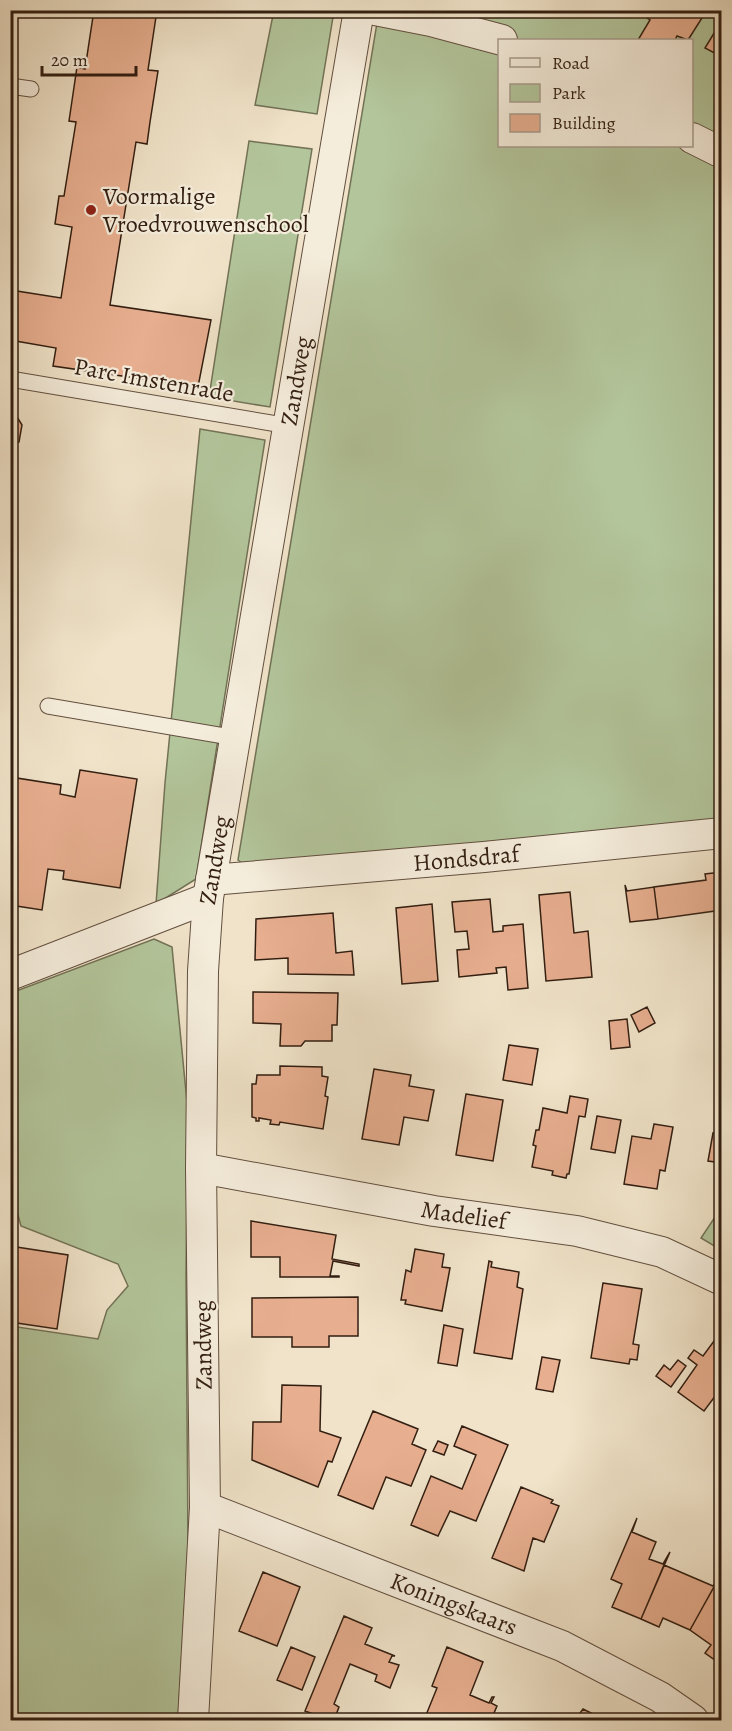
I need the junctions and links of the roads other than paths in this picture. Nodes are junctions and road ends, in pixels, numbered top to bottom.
1 (359, 10) edge
2 (375, 10) edge
3 (498, 39) edge
4 (10, 86) edge
5 (31, 89) dead end
6 (693, 138) edge
7 (722, 153) edge
8 (10, 379) edge
9 (289, 426) junction
10 (48, 706) dead end
11 (236, 738) junction
12 (722, 833) edge
13 (209, 889) junction
14 (10, 975) edge
15 (201, 1168) junction
16 (722, 1280) edge
17 (205, 1507) junction
18 (193, 1720) edge
19 (693, 1720) edge

1 - 9 street, Zandweg
2 - 3 street
4 - 5 lane
6 - 7 street
8 - 9 lane, Parc Imstenrade
9 - 11 street, Zandweg
10 - 11 lane
11 - 13 street, Zandweg
12 - 13 street, Hondsdraf
13 - 14 street, Hondsdraf
13 - 15 street, Zandweg
15 - 16 street, Madelief
15 - 17 street, Zandweg
17 - 18 street, Zandweg
17 - 19 street, Koningskaars

